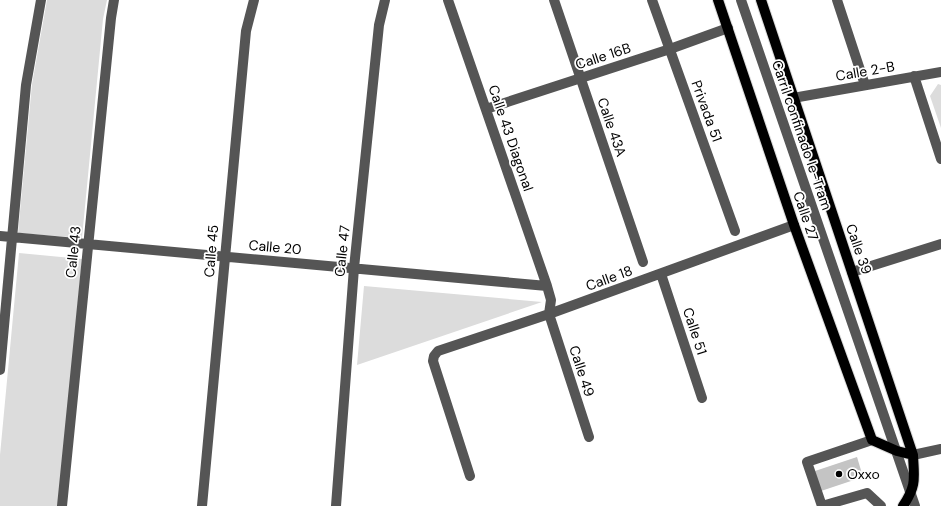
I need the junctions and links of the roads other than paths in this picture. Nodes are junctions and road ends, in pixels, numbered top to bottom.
1 (41, 0) edge
2 (114, 0) edge
3 (254, 0) edge
4 (385, 0) edge
5 (448, 0) edge
6 (554, 0) edge
7 (652, 0) edge
8 (718, 0) edge
9 (741, 0) edge
10 (761, 0) edge
11 (837, 0) edge
12 (728, 28) junction
13 (670, 49) junction
14 (941, 72) edge
15 (914, 76) junction
16 (580, 78) junction
17 (865, 85) junction
18 (794, 98) junction
19 (486, 109) junction
20 (941, 159) edge
21 (794, 225) junction
22 (735, 231) dead end
23 (0, 236) edge
24 (12, 237) junction
25 (88, 244) junction
26 (941, 244) edge
27 (225, 256) junction
28 (643, 262) dead end
29 (354, 268) junction
30 (852, 272) junction
31 (661, 274) junction
32 (547, 286) junction
33 (549, 314) junction
34 (0, 370) edge
35 (702, 398) dead end
36 (589, 437) dead end
37 (872, 440) junction
38 (941, 449) edge
39 (897, 451) junction
40 (913, 455) junction
41 (470, 476) dead end
42 (912, 494) junction
43 (62, 506) edge
44 (202, 506) edge
45 (336, 506) edge
46 (881, 506) edge
47 (903, 506) edge
48 (915, 506) edge

1 - 24 street
2 - 25 street, Calle 43
3 - 27 street, Calle 45
4 - 29 street, Calle 47
5 - 19 street, Calle 43 Diagonal
6 - 16 street, Calle 43A
7 - 13 street, Privada 51
8 - 12 main road, Calle 27
9 - 39 street, Carril confinado Ie-Tram
10 - 18 main road, Calle 39
11 - 17 street
12 - 13 street, Calle 16B
12 - 21 main road, Calle 27
13 - 16 street, Calle 16B
13 - 22 street, Privada 51
14 - 15 street, Calle 2-B
15 - 17 street, Calle 2-B
15 - 20 street
16 - 19 street, Calle 16B
16 - 28 street, Calle 43A
17 - 18 street, Calle 2-B
18 - 30 main road, Calle 39
19 - 32 street, Calle 43 Diagonal
21 - 31 street, Calle 18
21 - 37 main road, Calle 27
23 - 24 street, Calle 20
24 - 25 street, Calle 20
24 - 34 street
25 - 27 street, Calle 20
25 - 43 street, Calle 43
26 - 30 street
27 - 29 street, Calle 20
27 - 44 street, Calle 45
29 - 32 street, Calle 20
29 - 45 street, Calle 47
30 - 40 main road, Calle 39
31 - 33 street, Calle 18
31 - 35 street, Calle 51
32 - 33 street, Calle 43 Diagonal
33 - 36 street, Calle 49
33 - 41 street, Calle 18
37 - 39 main road
37 - 46 street
38 - 40 street
39 - 40 main road
39 - 42 street, Carril confinado Ie-Tram
40 - 42 main road, Calle 39
42 - 47 main road
42 - 48 street, Carril confinado Ie-Tram

